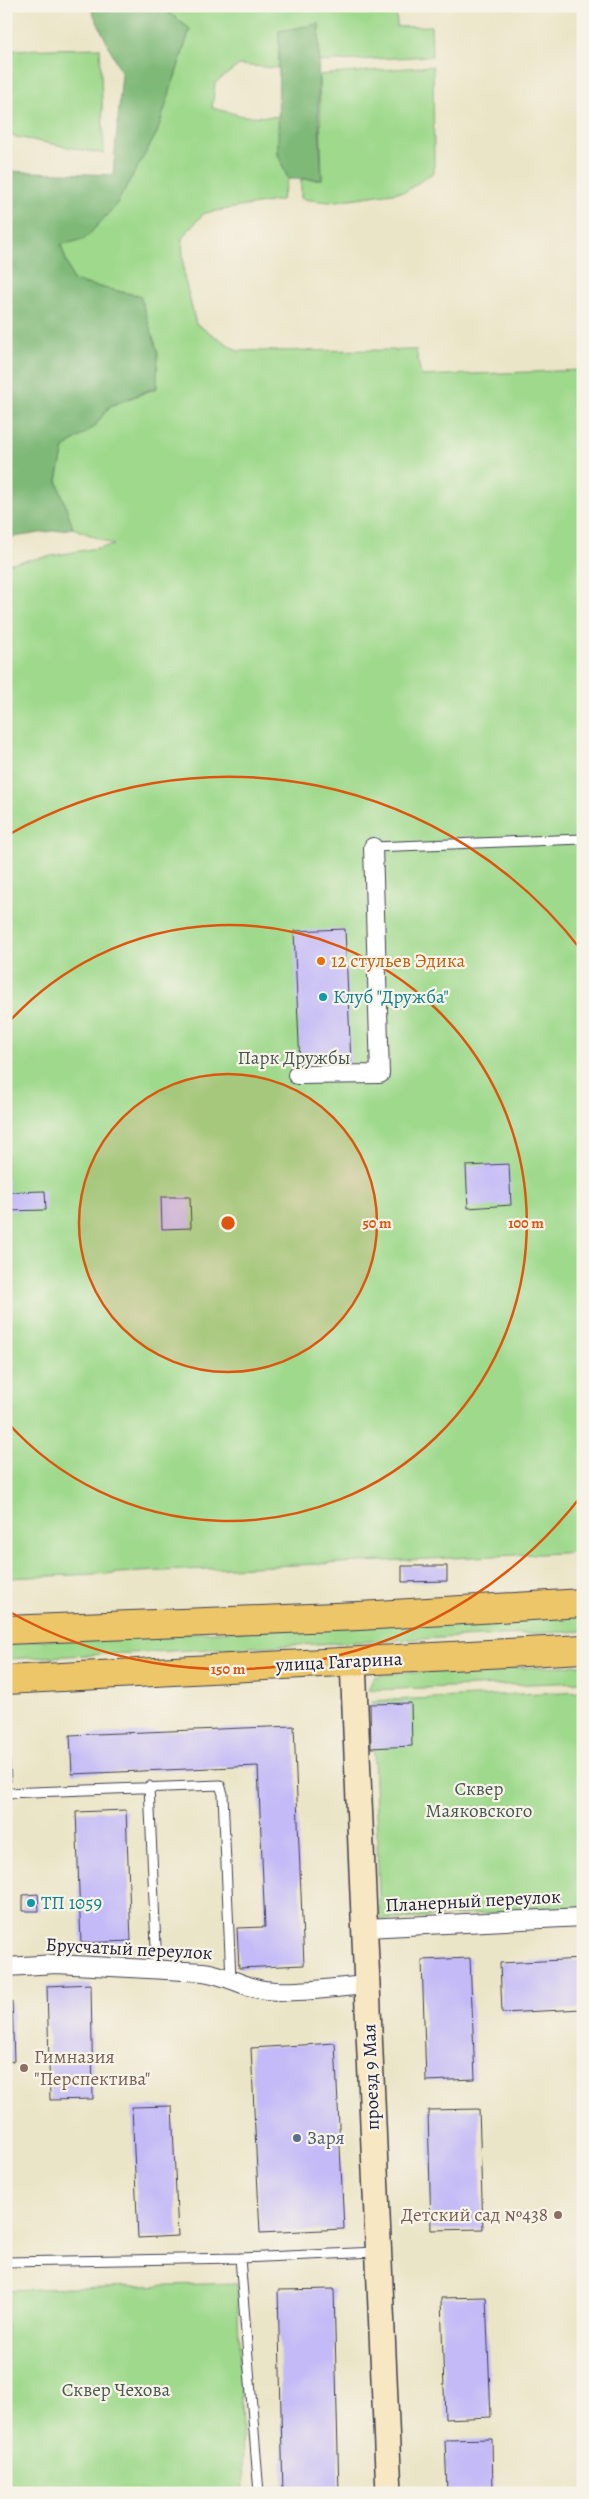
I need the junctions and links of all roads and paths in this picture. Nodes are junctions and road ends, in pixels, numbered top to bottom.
1 (583, 839) edge
2 (373, 847) joint
3 (298, 1075) dead end
4 (583, 1603) edge
5 (6, 1630) edge
6 (583, 1650) edge
7 (353, 1662) junction
8 (6, 1680) edge
9 (149, 1786) junction
10 (6, 1793) edge
11 (583, 1917) edge
12 (366, 1928) junction
13 (6, 1968) edge
14 (157, 1970) junction
15 (231, 1979) junction
16 (368, 1985) junction
17 (378, 2252) junction
18 (240, 2258) junction
19 (6, 2262) edge
20 (259, 2493) edge
21 (389, 2493) edge

1 - 2 lane
2 - 3 street
4 - 5 main road
6 - 7 main road, улица Гагарина
7 - 8 main road, улица Гагарина
7 - 12 street, проезд 9 Мая
9 - 10 lane
9 - 14 lane
9 - 15 lane
11 - 12 street, Планерный переулок
12 - 16 street, проезд 9 Мая
13 - 14 street, Брусчатый переулок
14 - 15 street, Брусчатый переулок
15 - 16 street, Брусчатый переулок
16 - 17 street, проезд 9 Мая
17 - 18 lane
17 - 21 street, проезд 9 Мая
18 - 19 lane
18 - 20 lane

